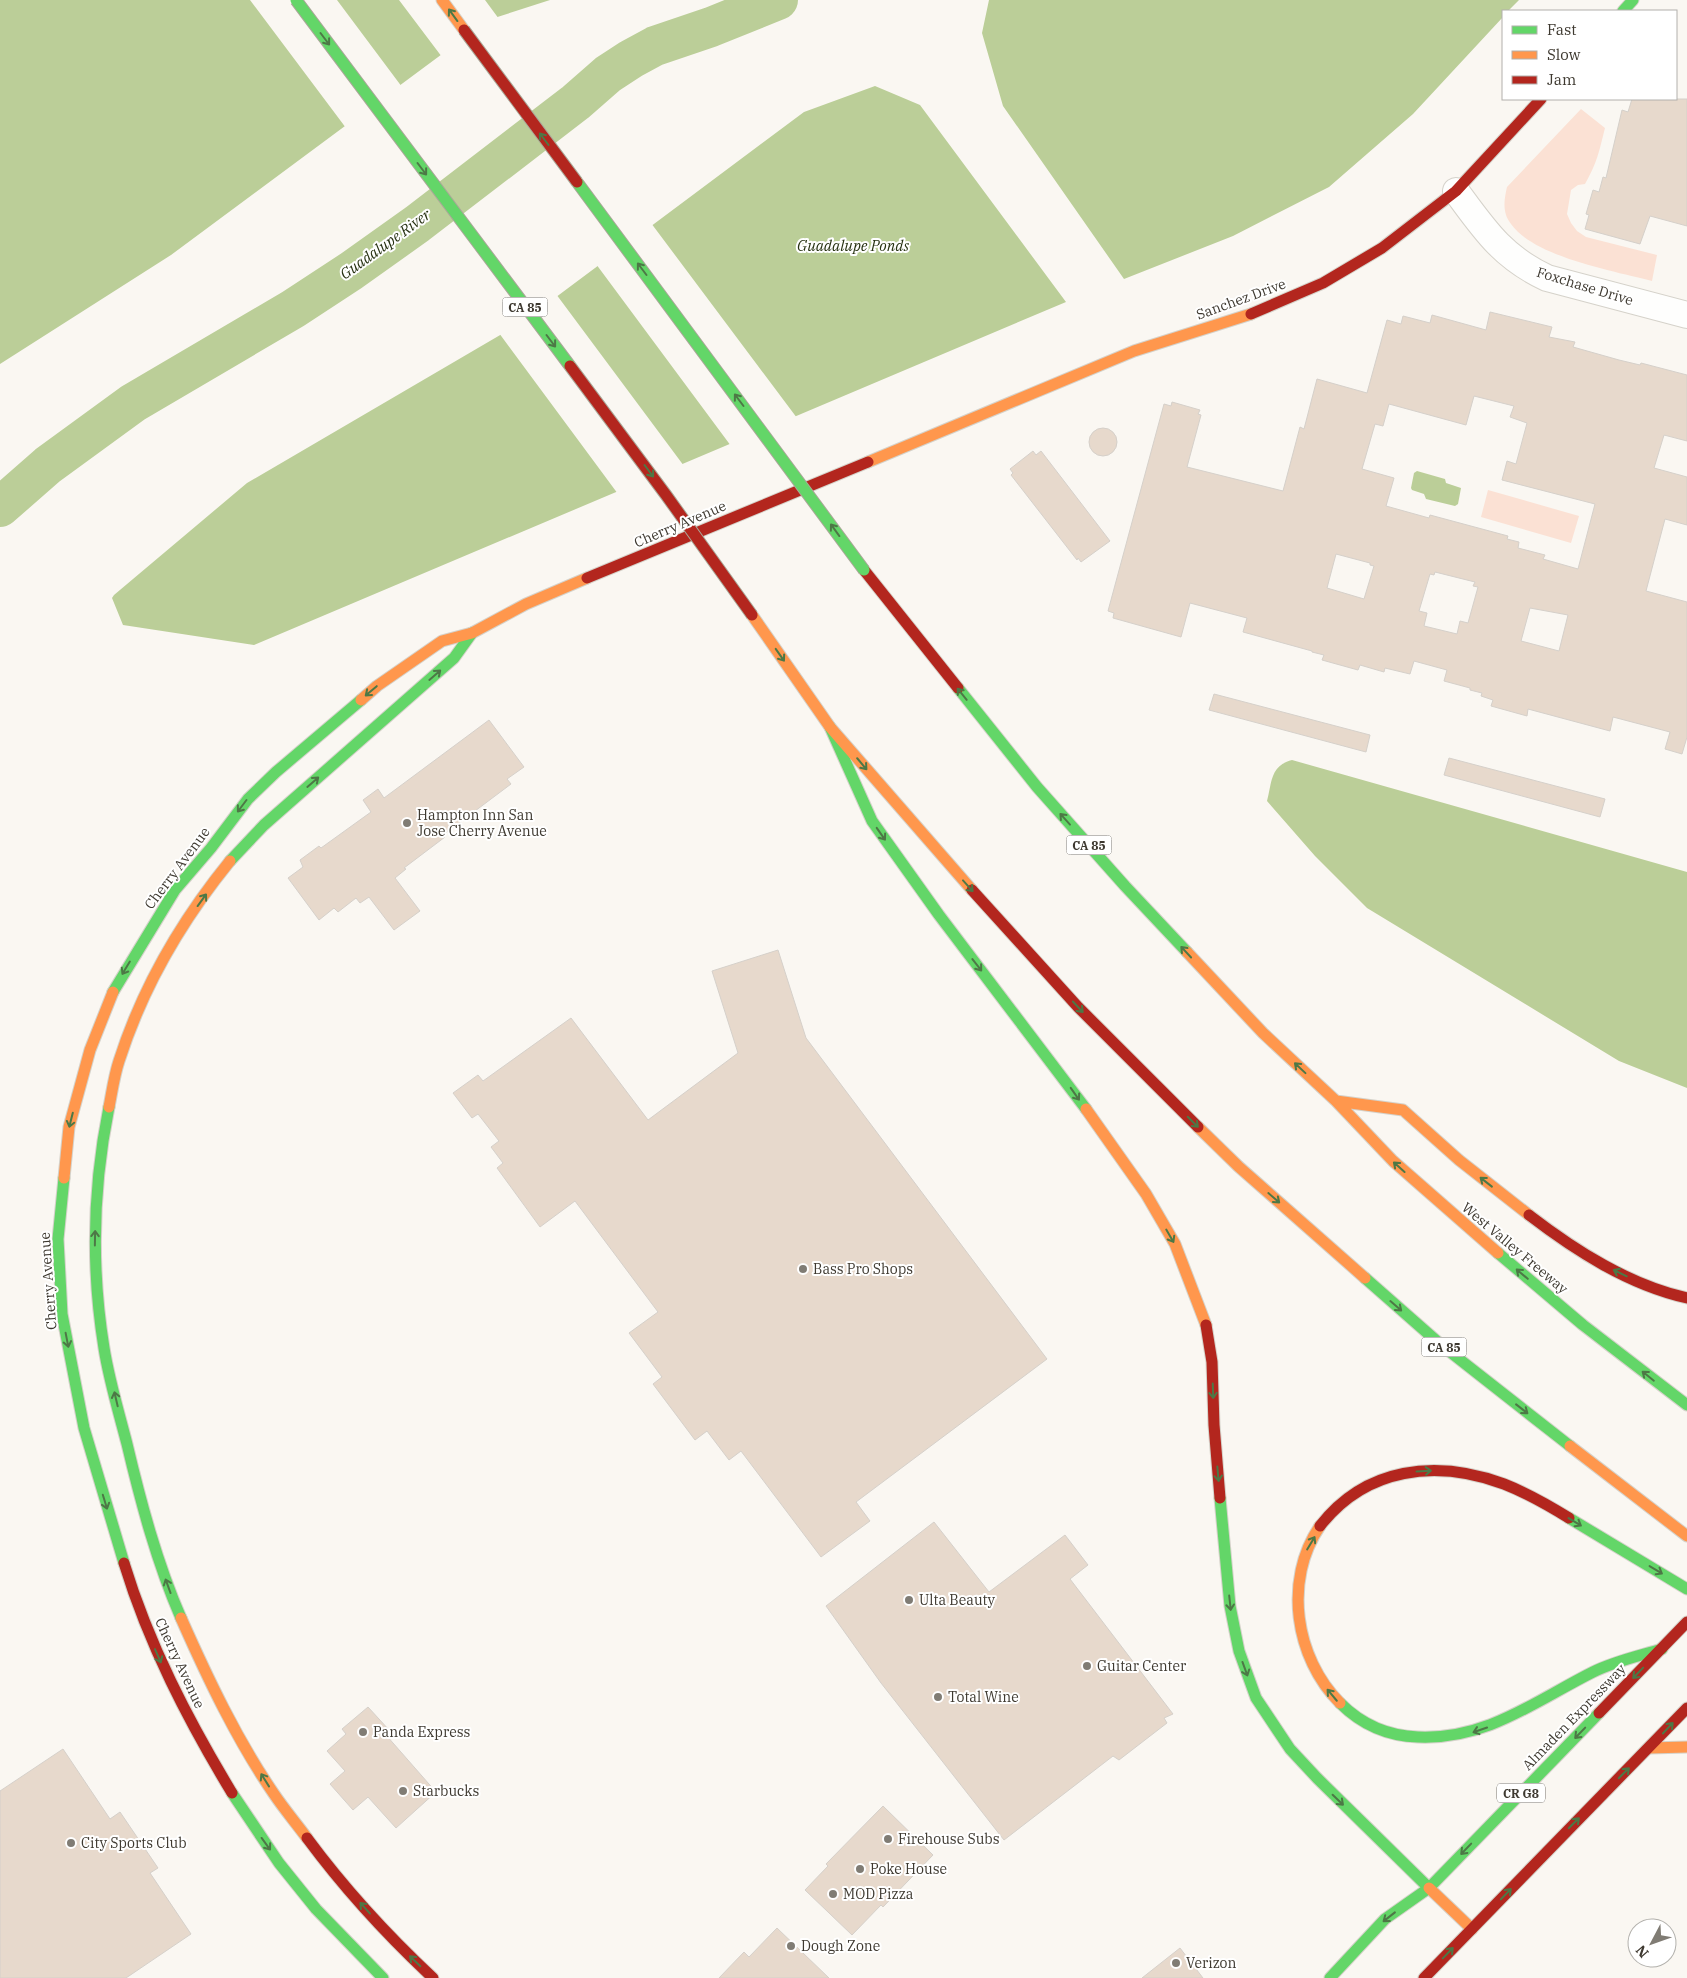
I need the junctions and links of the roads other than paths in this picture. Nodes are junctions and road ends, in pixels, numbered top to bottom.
1 (296, 0) edge
2 (442, 0) edge
3 (1633, 0) edge
4 (1624, 10) edge
5 (1540, 100) edge
6 (1456, 191) junction
7 (1687, 315) edge
8 (901, 448) joint
9 (472, 633) junction
10 (830, 726) junction
11 (1336, 1101) junction
12 (1687, 1298) edge
13 (1687, 1405) edge
14 (1687, 1536) edge
15 (1687, 1589) edge
16 (1687, 1622) edge
17 (1662, 1649) junction
18 (1687, 1708) edge
19 (1687, 1747) edge
20 (1649, 1748) junction
21 (1429, 1888) junction
22 (1472, 1929) junction
23 (383, 1978) edge
24 (433, 1978) edge
25 (1330, 1978) edge
26 (1424, 1978) edge

1 -> 10 main road, CA 85, bridge
11 -> 2 main road, CA 85, bridge
3 - 4 main road
5 - 6 main road, Sanchez Drive
6 - 7 street, Foxchase Drive
6 - 8 main road, Sanchez Drive
8 - 9 main road, Cherry Avenue
9 -> 23 main road, Cherry Avenue
24 -> 9 main road, Cherry Avenue
10 -> 14 main road, CA 85
10 -> 21 main road
12 -> 11 main road
13 -> 11 main road, West Valley Freeway / CA 85
17 -> 15 main road
16 - 17 main road, Almaden Expressway / CR G8
17 -> 21 main road, Almaden Expressway / CR G8
20 -> 18 main road
19 - 20 main road
22 -> 20 main road
21 - 22 main road
21 -> 25 main road, Almaden Expressway / CR G8
26 -> 22 main road

